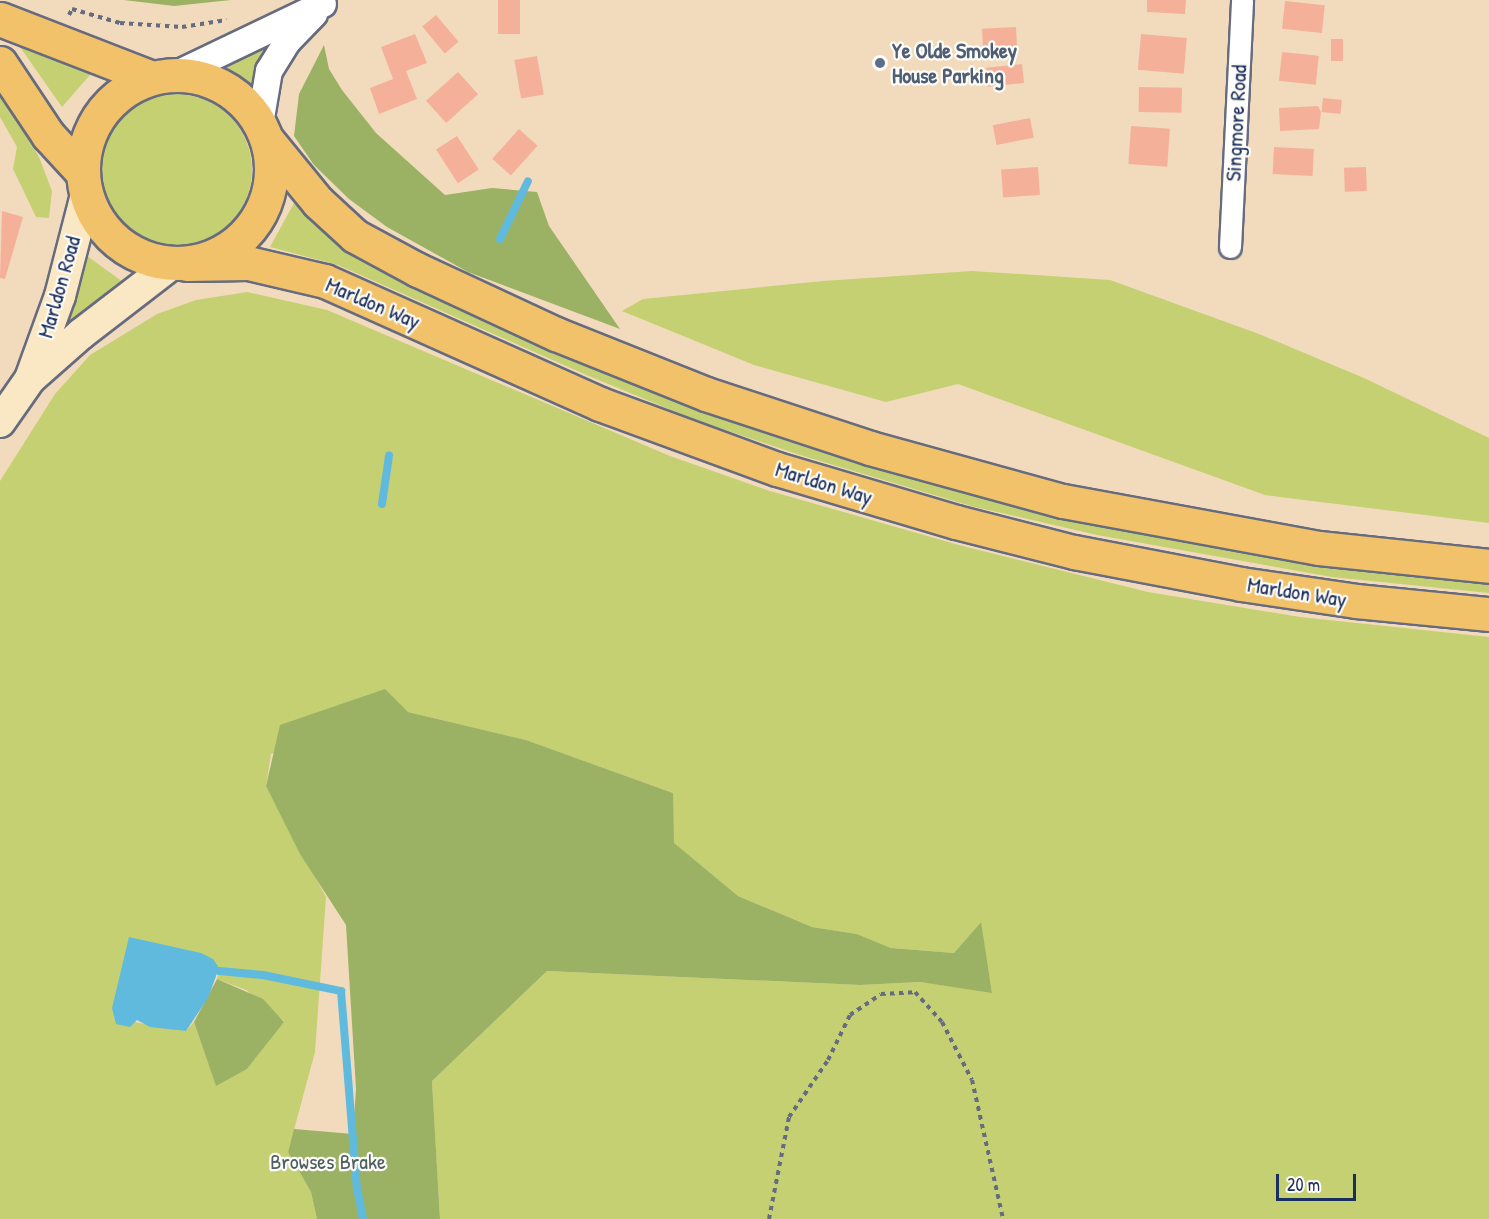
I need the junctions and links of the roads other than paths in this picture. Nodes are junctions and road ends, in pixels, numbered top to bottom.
1 (1242, 0) edge
2 (326, 2) edge
3 (0, 19) edge
4 (0, 63) edge
5 (163, 76) junction
6 (264, 133) junction
7 (84, 184) junction
8 (1230, 246) dead end
9 (179, 264) junction
10 (30, 379) junction
11 (0, 422) edge
12 (1489, 566) edge
13 (1489, 614) edge

1 - 8 street, Singmore Road
2 - 5 street
2 - 6 street
3 - 5 highway
4 - 7 highway
5 - 6 highway
5 - 7 highway
6 - 9 highway
6 - 12 highway, Marldon Way
7 - 9 highway
7 - 10 main road, Marldon Road
9 - 10 main road, Marldon Road
9 - 13 highway, Marldon Way
10 - 11 main road, Marldon Road

